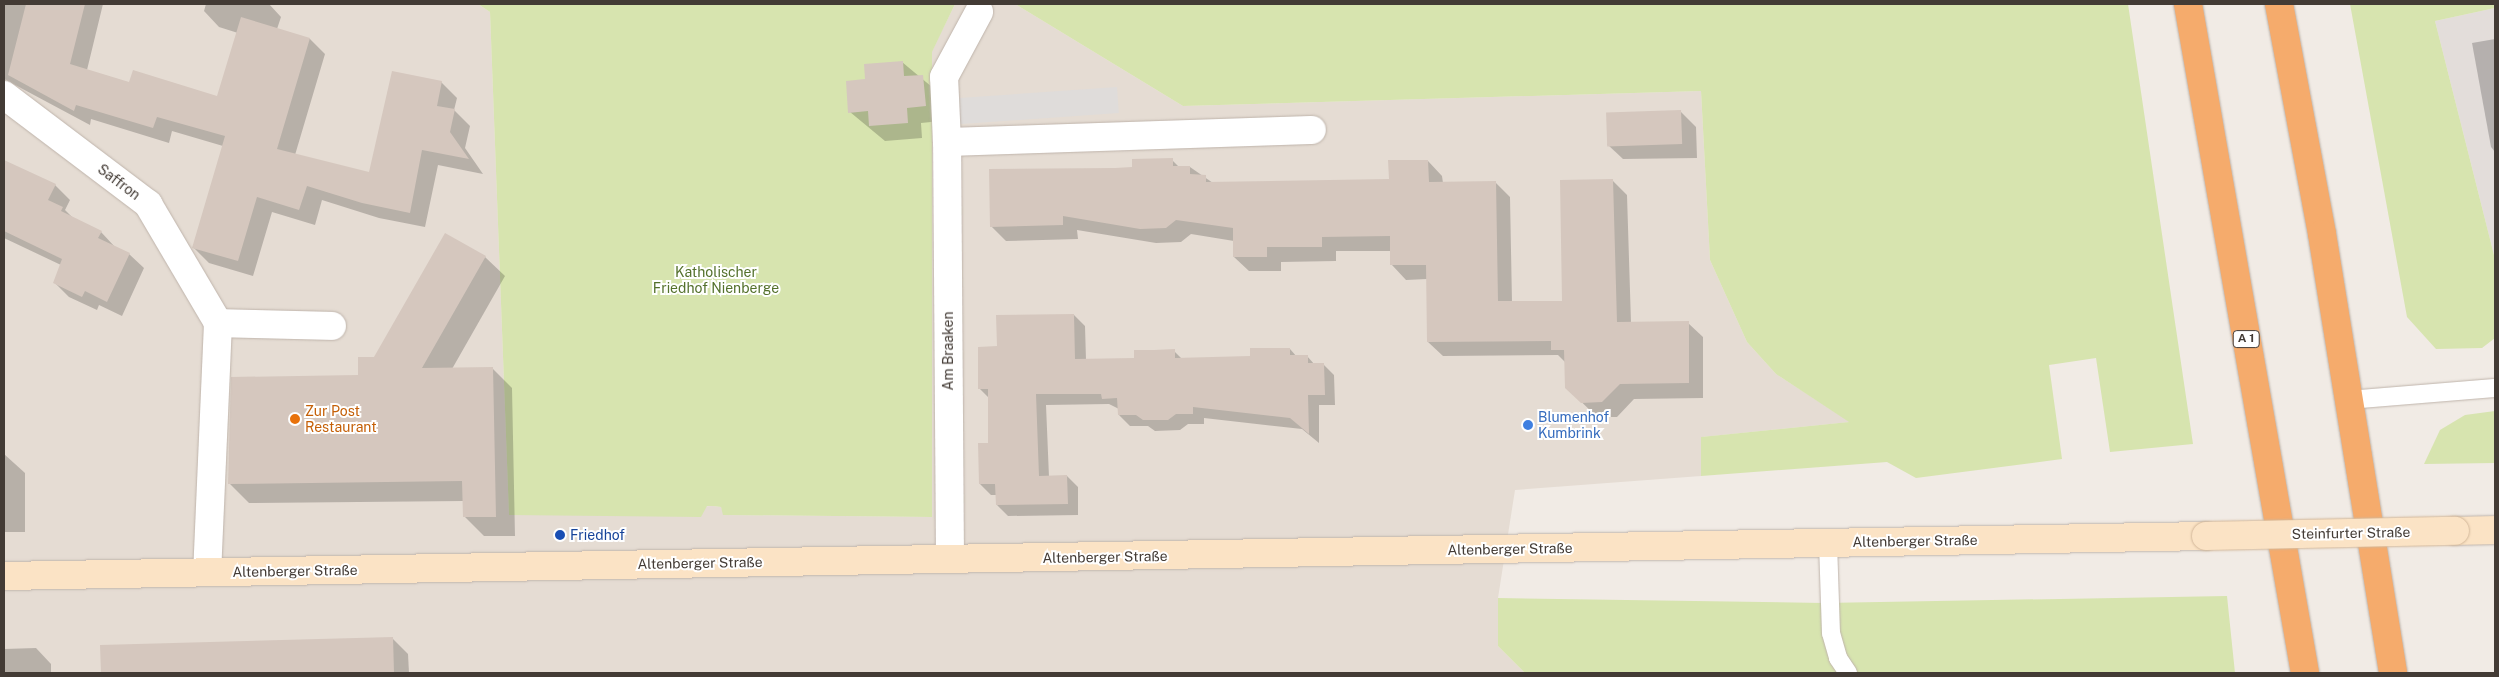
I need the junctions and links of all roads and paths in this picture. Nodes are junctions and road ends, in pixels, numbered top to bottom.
1 (2188, 4) edge
2 (2280, 4) edge
3 (979, 12) dead end
4 (4, 95) edge
5 (1312, 130) dead end
6 (946, 142) junction
7 (218, 323) junction
8 (332, 326) dead end
9 (2495, 388) edge
10 (2348, 400) junction
11 (2495, 530) edge
12 (2206, 536) joint
13 (1828, 543) junction
14 (950, 559) junction
15 (207, 572) junction
16 (4, 576) edge
17 (1848, 673) edge
18 (2305, 673) edge
19 (2394, 673) edge

1 - 18 highway, A 1
2 - 10 highway
3 - 6 street, Am Braaken
4 - 7 street, Saffron
5 - 6 street
6 - 14 street, Am Braaken
7 - 8 street
7 - 15 street
9 - 10 lane
10 - 19 highway
11 - 12 main road, Steinfurter Straße, bridge
12 - 13 main road, Altenberger Straße
13 - 14 main road, Altenberger Straße
13 - 17 lane
14 - 15 main road, Altenberger Straße
15 - 16 main road, Altenberger Straße

